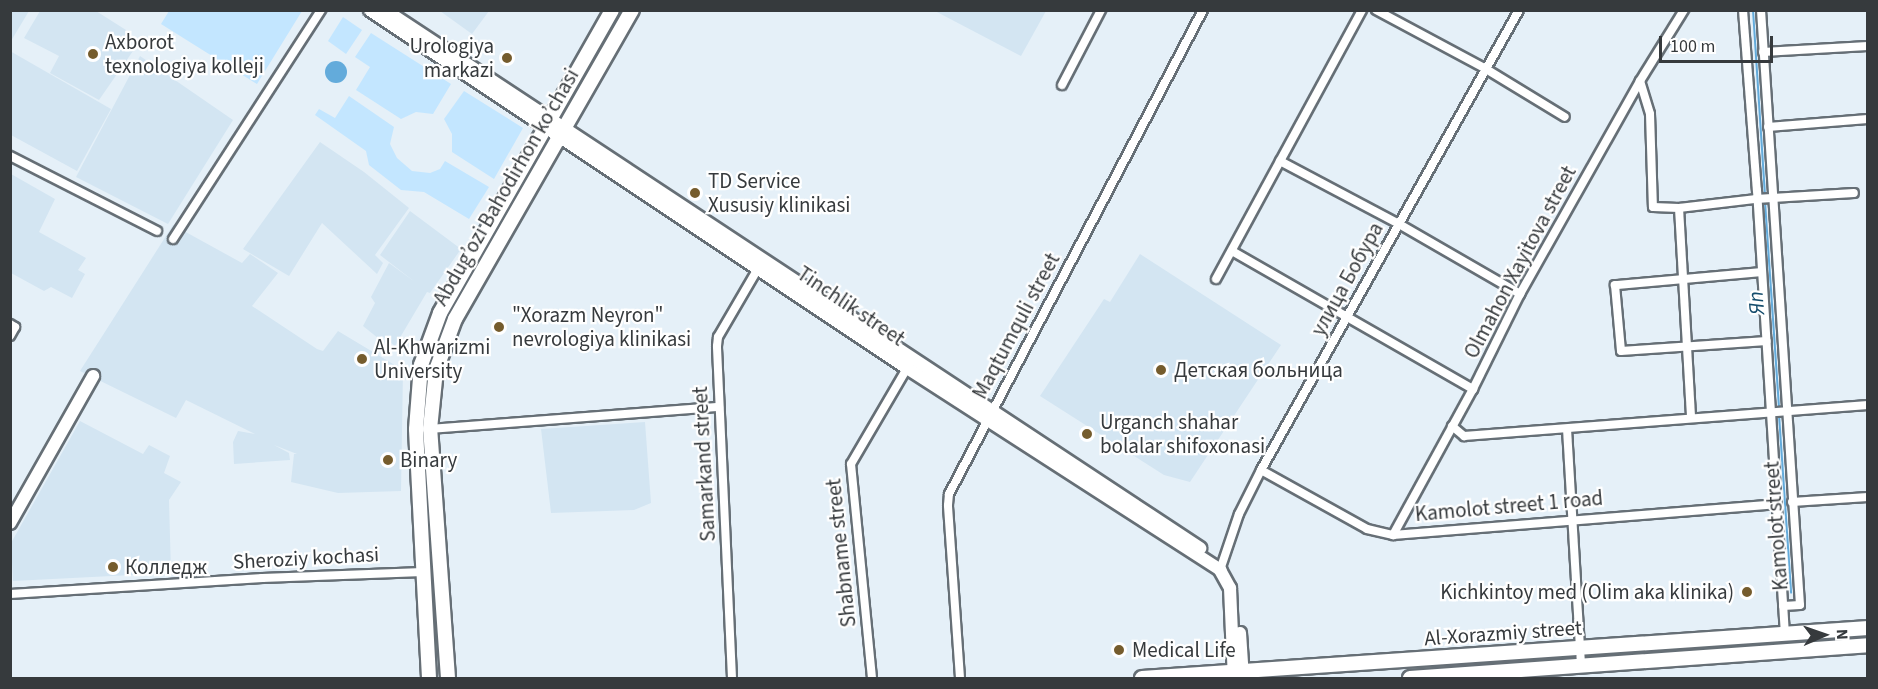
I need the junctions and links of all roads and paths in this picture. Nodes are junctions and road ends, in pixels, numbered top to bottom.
1 (321, 10) edge
2 (370, 10) edge
3 (385, 10) edge
4 (612, 10) edge
5 (633, 10) edge
6 (1101, 10) edge
7 (1203, 10) edge
8 (1362, 10) edge
9 (1376, 10) edge
10 (1519, 10) edge
11 (1684, 10) edge
12 (1743, 10) edge
13 (1761, 10) edge
14 (1868, 46) edge
15 (1763, 52) junction
16 (1486, 69) junction
17 (1640, 81) junction
18 (1062, 85) dead end
19 (1565, 117) dead end
20 (1868, 119) edge
21 (546, 122) junction
22 (1768, 127) junction
23 (561, 132) junction
24 (10, 156) edge
25 (1280, 161) junction
26 (1854, 193) dead end
27 (1772, 198) junction
28 (1756, 199) junction
29 (1679, 208) junction
30 (1399, 224) junction
31 (157, 231) dead end
32 (173, 239) dead end
33 (1232, 251) junction
34 (761, 264) junction
35 (1762, 272) junction
36 (1216, 279) dead end
37 (1683, 279) junction
38 (1520, 294) junction
39 (1347, 317) junction
40 (10, 324) edge
41 (10, 336) edge
42 (1767, 341) junction
43 (1687, 346) junction
44 (907, 368) junction
45 (93, 376) dead end
46 (1473, 389) junction
47 (1868, 405) edge
48 (719, 407) junction
49 (1787, 412) junction
50 (990, 414) junction
51 (1770, 414) junction
52 (1691, 417) junction
53 (1452, 426) junction
54 (430, 429) junction
55 (1568, 429) junction
56 (1261, 470) junction
57 (425, 475) junction
58 (1868, 497) edge
59 (1792, 502) junction
60 (1776, 504) junction
61 (1572, 518) junction
62 (10, 524) edge
63 (1393, 535) junction
64 (1222, 567) junction
65 (423, 572) junction
66 (10, 594) edge
67 (1783, 606) junction
68 (1868, 628) edge
69 (1785, 634) junction
70 (1868, 645) edge
71 (1581, 649) junction
72 (1581, 667) junction
73 (1238, 675) edge
74 (429, 678) edge
75 (448, 678) edge
76 (732, 678) edge
77 (872, 678) edge
78 (960, 678) edge
79 (1142, 678) edge
80 (1410, 678) edge

1 - 32 street
2 - 21 main road
3 - 21 main road
4 - 21 main road, Abdug’ozi Bahodirhon ko’chasi
5 - 23 main road, Abdug’ozi Bahodirhon ko’chasi
6 - 18 street
7 - 50 street, Maqtumquli street
8 - 25 street
9 - 16 street
10 - 16 street, улица Бобура
11 - 17 street, Olmahon Xayitova street
12 - 28 street, Kamolot street
13 - 15 street, Kamolot street
14 - 15 street
15 - 22 street, Kamolot street
16 - 19 street
16 - 30 street, улица Бобура
17 - 29 street
17 - 38 street, Olmahon Xayitova street
20 - 22 street
21 - 23 main road, Tinchlik street
21 - 57 main road, Abdug’ozi Bahodirhon ko’chasi
22 - 27 street, Kamolot street
23 - 34 main road, Tinchlik street
23 - 54 main road, Abdug’ozi Bahodirhon ko’chasi
24 - 31 street
25 - 30 street
25 - 33 street
26 - 27 street
27 - 28 street
27 - 49 street, Kamolot street
28 - 29 street
28 - 35 street, Kamolot street
29 - 37 street
30 - 38 street
30 - 39 street, улица Бобура
33 - 36 street
33 - 39 street
34 - 44 main road, Tinchlik street
34 - 48 street, Samarkand street
34 - 50 main road, Tinchlik street
35 - 37 street
35 - 42 street, Kamolot street
37 - 43 street
37 - 43 street
38 - 46 street, Olmahon Xayitova street
39 - 46 street
39 - 56 street, улица Бобура
40 - 41 street
42 - 43 street
42 - 51 street, Kamolot street
43 - 52 street
44 - 50 main road, Tinchlik street
44 - 77 street, Shabname street
45 - 62 main road
46 - 53 street, Olmahon Xayitova street
47 - 49 street
48 - 54 street
48 - 76 street, Samarkand street
49 - 51 street
49 - 59 street, Kamolot street
50 - 64 main road, Tinchlik street
50 - 78 street, Maqtumquli street
51 - 52 street
51 - 60 street, Kamolot street
52 - 55 street
53 - 55 street
53 - 63 street, Olmahon Xayitova street
54 - 57 main road, Abdug’ozi Bahodirhon ko’chasi
55 - 61 street
56 - 63 street, Kamolot street 1 road
56 - 64 street, улица Бобура
57 - 65 main road, Abdug’ozi Bahodirhon ko’chasi
57 - 75 main road, Abdug’ozi Bahodirhon ko’chasi
58 - 59 street
59 - 67 street, Kamolot street
60 - 61 street, Kamolot street 1 road
60 - 67 street, Kamolot street
61 - 63 street, Kamolot street 1 road
61 - 71 street
64 - 73 main road, Tinchlik street
65 - 66 street, Sheroziy kochasi
65 - 74 main road, Abdug’ozi Bahodirhon ko’chasi
67 - 69 street
68 - 69 main road, Al-Xorazmiy street
69 - 71 main road, Al-Xorazmiy street
70 - 72 main road, Al-Xorazmiy street
71 - 72 street
71 - 73 main road, Al-Xorazmiy street
72 - 80 main road, Al-Xorazmiy street
73 - 79 main road, Al-Xorazmiy street

